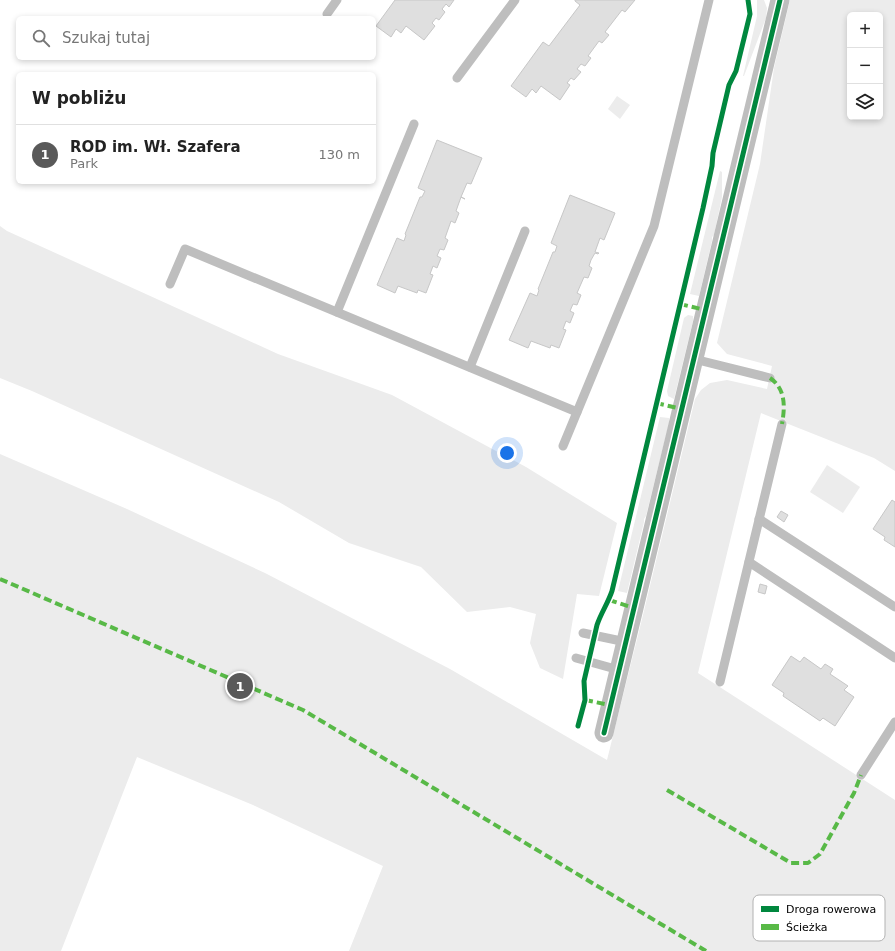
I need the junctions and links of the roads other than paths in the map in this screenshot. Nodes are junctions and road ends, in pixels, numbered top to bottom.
1 (337, 0) edge
2 (515, 0) edge
3 (709, 0) edge
4 (780, 0) edge
5 (327, 14) dead end
6 (457, 78) dead end
7 (414, 124) dead end
8 (525, 231) dead end
9 (170, 284) dead end
10 (337, 312) junction
11 (694, 360) junction
12 (470, 367) junction
13 (770, 378) dead end
14 (577, 412) junction
15 (782, 424) dead end
16 (563, 446) dead end
17 (759, 519) junction
18 (749, 562) junction
19 (895, 607) edge
20 (583, 633) dead end
21 (626, 642) junction
22 (576, 658) dead end
23 (895, 658) edge
24 (619, 670) junction
25 (720, 682) dead end
26 (895, 722) edge
27 (604, 733) dead end
28 (861, 775) dead end

1 - 5 lane
2 - 6 lane
3 - 14 lane
4 - 11 street
7 - 10 lane
8 - 12 lane
9 - 10 lane
10 - 12 lane
11 - 13 lane
11 - 21 street
12 - 14 lane
14 - 16 lane
15 - 17 lane
17 - 18 lane
17 - 19 lane
18 - 23 lane
18 - 25 lane
20 - 21 lane
21 - 24 street
22 - 24 lane
24 - 27 street
26 - 28 lane

